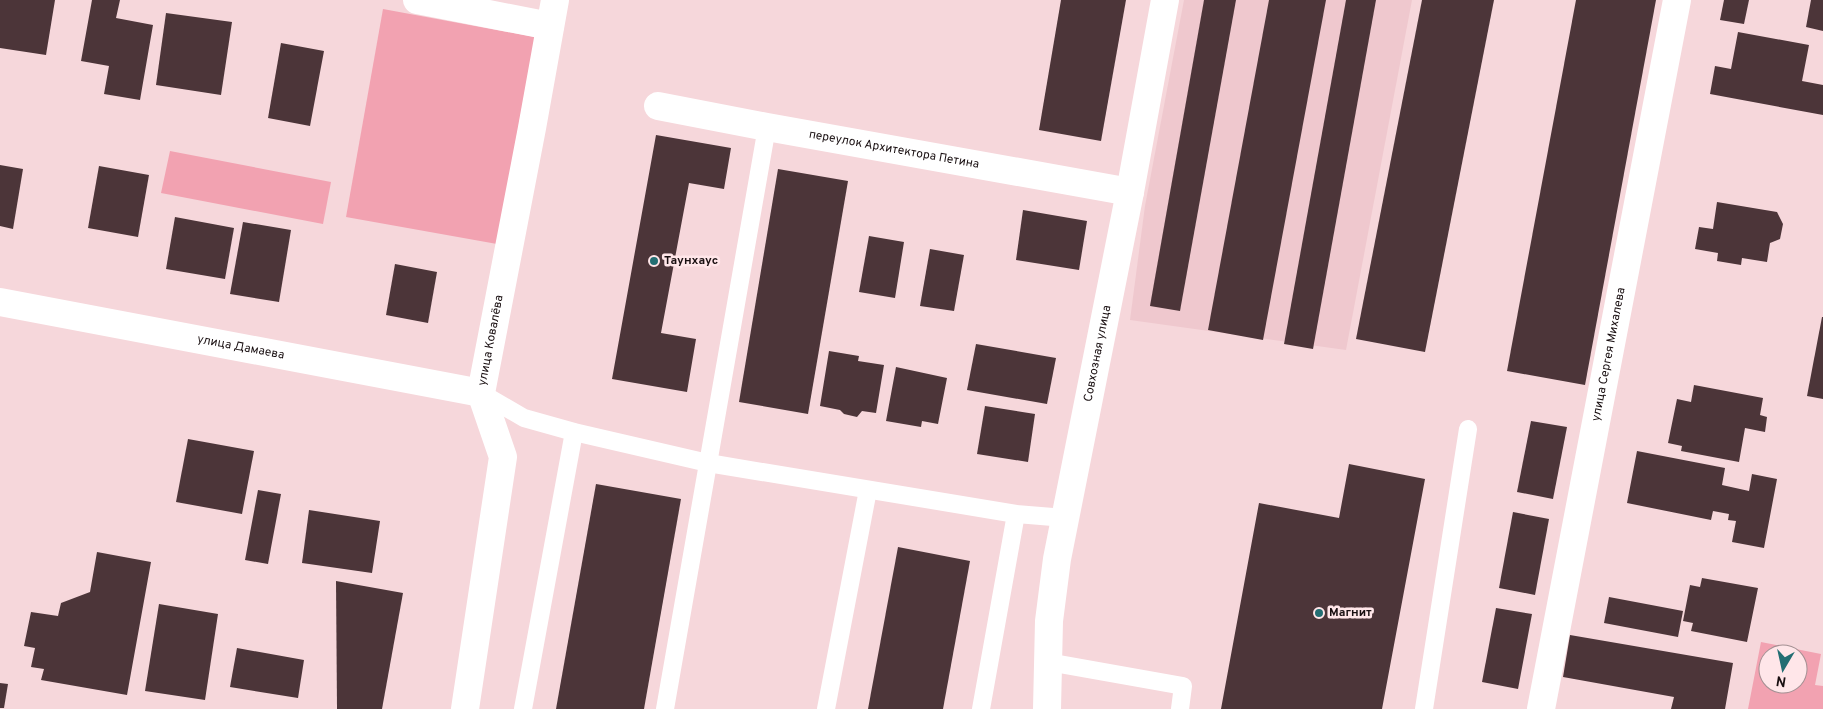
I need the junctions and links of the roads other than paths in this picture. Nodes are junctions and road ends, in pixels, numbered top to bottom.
1 (417, 0) edge
2 (1165, 0) edge
3 (1677, 0) edge
4 (552, 13) edge
5 (658, 106) dead end
6 (767, 127) junction
7 (1130, 192) junction
8 (0, 302) edge
9 (481, 393) junction
10 (1468, 429) dead end
11 (574, 432) junction
12 (708, 463) junction
13 (868, 490) junction
14 (1016, 514) junction
15 (1065, 518) junction
16 (1048, 662) junction
17 (465, 709) edge
18 (523, 709) edge
19 (665, 709) edge
20 (826, 709) edge
21 (981, 709) edge
22 (1048, 709) edge
23 (1180, 709) edge
24 (1424, 709) edge
25 (1541, 709) edge

1 - 4 street
2 - 7 street, Совхозная улица
3 - 25 street, улица Сергея Михалева
4 - 9 street, улица Ковалёва
5 - 6 street, переулок Архитектора Петина
6 - 7 street, переулок Архитектора Петина
6 - 12 lane
7 - 15 street, Совхозная улица
8 - 9 street, улица Дамаева
9 - 11 lane
9 - 17 street, улица Ковалёва
10 - 24 lane
11 - 12 lane
11 - 18 lane
12 - 13 lane
12 - 19 lane
13 - 14 lane
13 - 20 lane
14 - 15 lane
14 - 21 lane
15 - 16 street, Совхозная улица
16 - 22 street, Совхозная улица
16 - 23 lane

